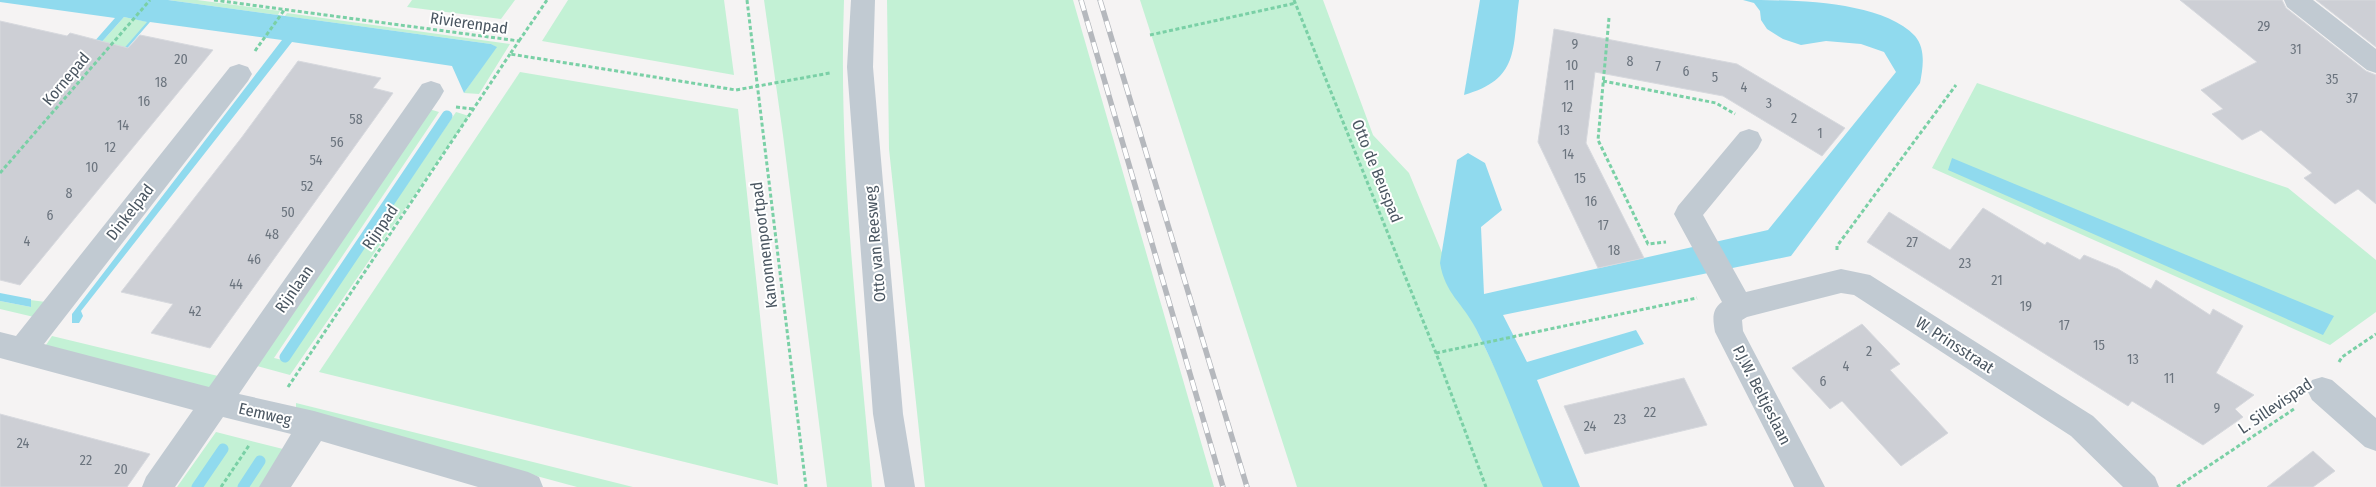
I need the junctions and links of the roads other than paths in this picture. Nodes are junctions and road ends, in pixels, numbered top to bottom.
1 (864, 0) edge
2 (2296, 0) edge
3 (2376, 63) edge
4 (239, 74) dead end
5 (431, 92) dead end
6 (1749, 140) road end
7 (1733, 310) junction
8 (11, 347) edge
9 (2322, 390) road end
10 (216, 402) junction
11 (314, 426) junction
12 (2376, 437) edge
13 (157, 487) edge
14 (274, 487) edge
15 (528, 487) edge
16 (900, 487) edge
17 (1810, 487) edge
18 (2144, 487) edge

1 - 16 street, Otto van Reesweg
2 - 3 street
4 - 8 street, Dinkelpad
5 - 10 street, Rijnlaan
6 - 7 street, P.J.W. Beltjeslaan
7 - 17 street, P.J.W. Beltjeslaan
7 - 18 street, W. Prinsstraat
8 - 10 street, Eemweg
9 - 12 street
10 - 11 street, Eemweg
10 - 13 street, Rijnlaan
11 - 14 street
11 - 15 street, Eemweg

